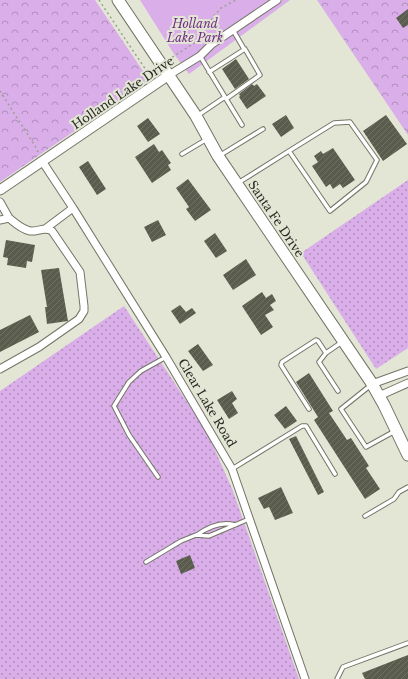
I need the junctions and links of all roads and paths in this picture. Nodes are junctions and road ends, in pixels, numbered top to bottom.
1 (99, 0) edge
2 (118, 0) edge
3 (236, 0) edge
4 (277, 0) edge
5 (232, 30) junction
6 (244, 49) junction
7 (200, 56) junction
8 (162, 64) junction
9 (209, 72) junction
10 (169, 75) junction
11 (0, 91) edge
12 (226, 98) junction
13 (196, 116) junction
14 (242, 125) dead end
15 (263, 129) dead end
16 (208, 138) junction
17 (289, 151) junction
18 (182, 154) dead end
19 (218, 156) junction
20 (42, 162) junction
21 (237, 184) junction
22 (0, 190) edge
23 (0, 202) edge
24 (73, 208) junction
25 (9, 218) junction
26 (0, 220) edge
27 (45, 229) junction
28 (343, 341) junction
29 (326, 353) junction
30 (166, 357) junction
31 (0, 369) edge
32 (408, 371) edge
33 (408, 383) edge
34 (372, 384) junction
35 (338, 391) dead end
36 (379, 396) junction
37 (309, 410) dead end
38 (397, 431) junction
39 (408, 455) edge
40 (232, 469) junction
41 (335, 474) dead end
42 (158, 477) dead end
43 (408, 486) edge
44 (365, 516) dead end
45 (249, 519) junction
46 (235, 525) junction
47 (197, 535) junction
48 (146, 562) dead end
49 (408, 643) edge
50 (305, 679) edge
51 (337, 679) edge

1 - 8 path
2 - 8 main road, Santa Fe Drive
3 - 8 path
4 - 5 street, Holland Lake Drive
5 - 6 lane
5 - 7 street, Holland Lake Drive
6 - 9 lane
6 - 12 lane
7 - 9 lane
7 - 10 street, Holland Lake Drive
8 - 10 main road, Santa Fe Drive
9 - 12 lane
10 - 13 main road, Santa Fe Drive
10 - 20 street, Holland Lake Drive
11 - 20 path
12 - 13 lane
12 - 14 lane
13 - 16 main road, Santa Fe Drive
15 - 19 lane
16 - 18 lane
16 - 19 main road, Santa Fe Drive
17 - 17 lane
17 - 21 lane
19 - 21 main road, Santa Fe Drive
20 - 22 street, Holland Lake Drive
20 - 24 street, Clear Lake Road
21 - 28 main road, Santa Fe Drive
23 - 25 street
24 - 27 street
24 - 30 street, Clear Lake Road
25 - 26 street
25 - 27 street
27 - 31 street
28 - 29 lane
28 - 34 main road, Santa Fe Drive
29 - 35 lane
29 - 37 lane
30 - 40 street, Clear Lake Road
30 - 42 lane
32 - 34 street
33 - 36 street
34 - 36 main road, Santa Fe Drive
34 - 38 lane
36 - 38 main road, Santa Fe Drive
38 - 39 main road, Santa Fe Drive
40 - 41 lane
40 - 45 street, Clear Lake Road
43 - 44 lane
45 - 46 lane
45 - 50 street, Clear Lake Road
46 - 47 lane
46 - 47 lane
47 - 48 lane
49 - 51 lane

